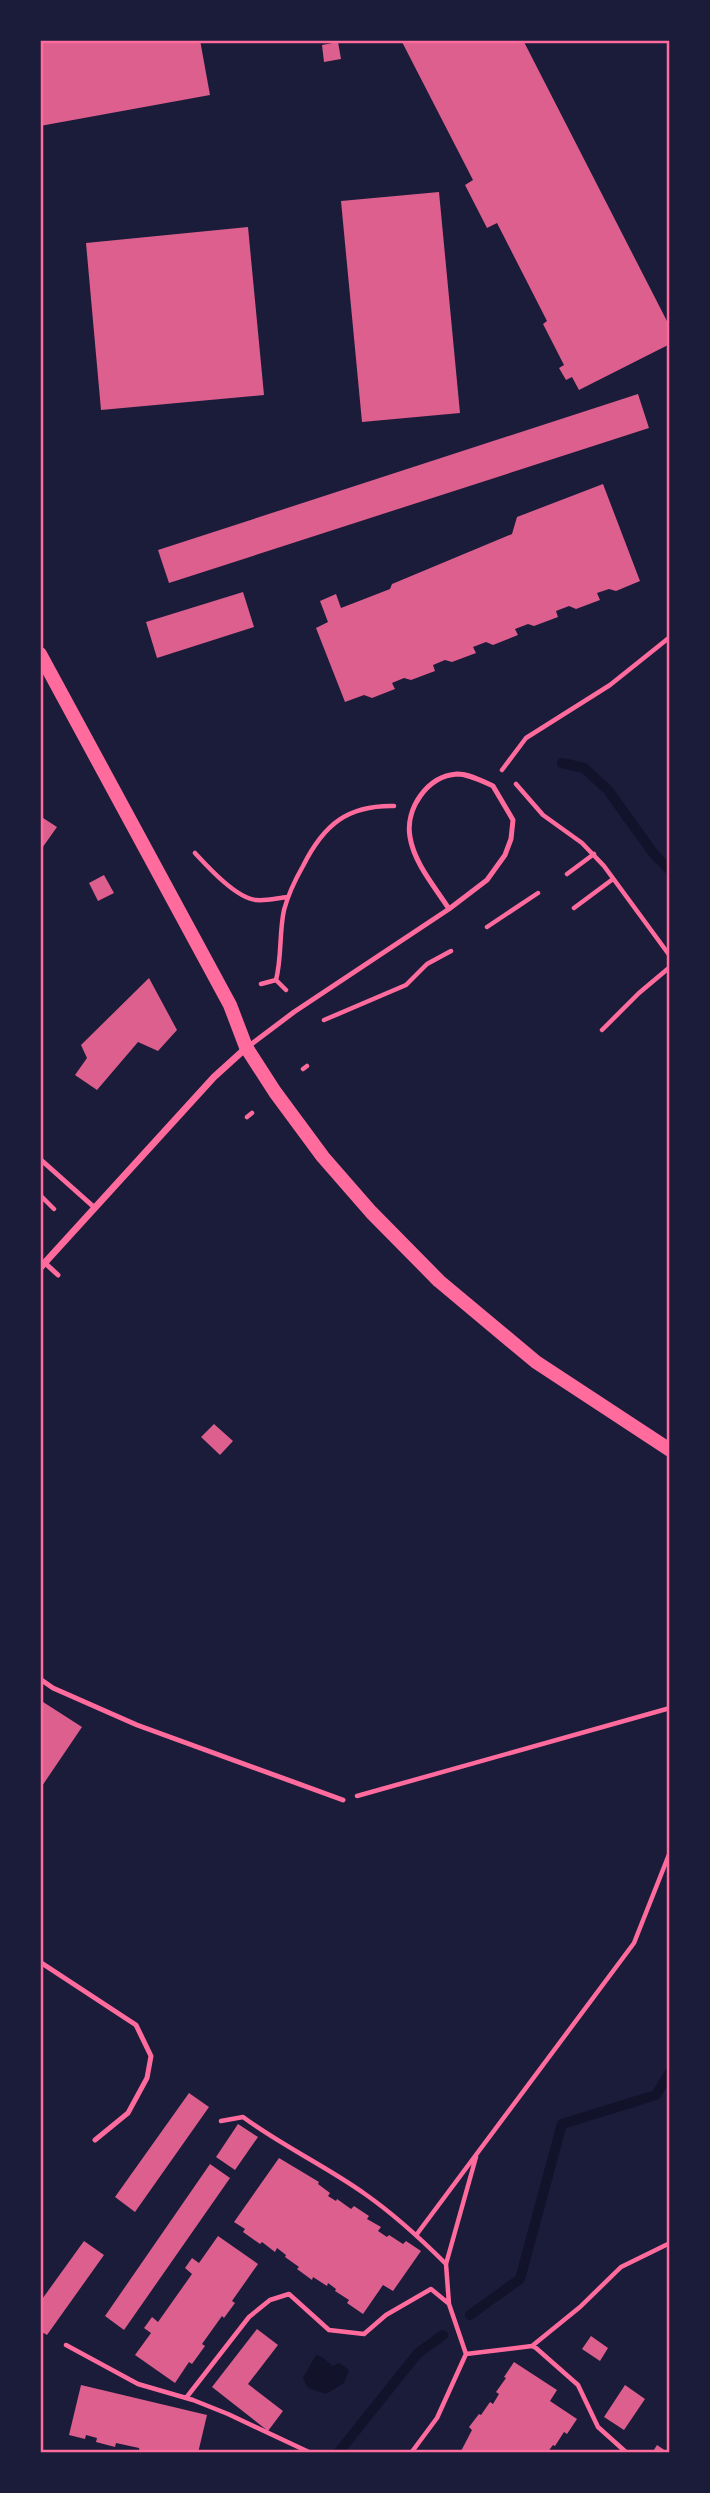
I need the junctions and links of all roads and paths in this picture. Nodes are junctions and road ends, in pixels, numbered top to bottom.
1 (670, 637) edge
2 (41, 657) edge
3 (500, 772) junction
4 (493, 786) junction
5 (400, 796) dead end
6 (194, 853) dead end
7 (594, 854) junction
8 (567, 874) dead end
9 (613, 879) junction
10 (538, 893) dead end
11 (288, 897) junction
12 (574, 908) dead end
13 (449, 909) junction
14 (486, 927) dead end
15 (451, 951) dead end
16 (670, 956) edge
17 (670, 967) edge
18 (276, 980) junction
19 (261, 984) dead end
20 (286, 990) dead end
21 (324, 1020) dead end
22 (602, 1030) dead end
23 (246, 1047) junction
24 (40, 1159) edge
25 (40, 1195) edge
26 (95, 1208) junction
27 (54, 1209) dead end
28 (43, 1265) edge
29 (58, 1275) dead end
30 (670, 1450) edge
31 (40, 1679) edge
32 (670, 1708) edge
33 (343, 1800) joint
34 (670, 1852) edge
35 (40, 1962) edge
36 (222, 2121) dead end
37 (95, 2140) dead end
38 (477, 2153) junction
39 (417, 2234) junction
40 (670, 2243) edge
41 (446, 2264) junction
42 (449, 2304) junction
43 (66, 2345) dead end
44 (532, 2346) junction
45 (466, 2354) junction
46 (186, 2398) junction
47 (311, 2453) edge
48 (411, 2453) edge
49 (627, 2453) edge

1 - 3 path
2 - 23 main road
3 - 4 path
3 - 7 path
4 - 13 lane
4 - 13 lane
5 - 11 path
6 - 11 path
7 - 8 path
7 - 9 path
9 - 12 path
9 - 16 path
10 - 14 path
11 - 18 path
13 - 23 lane
15 - 21 path
17 - 22 path
18 - 19 path
18 - 20 path
23 - 26 street
23 - 30 main road
24 - 26 lane
25 - 27 path
26 - 28 street
28 - 29 lane
31 - 33 lane
32 - 33 path
34 - 38 path
35 - 37 lane
36 - 39 path
38 - 39 path
38 - 41 path
39 - 41 path
40 - 44 path
41 - 42 path
42 - 45 path
42 - 46 path
43 - 46 path
44 - 45 path
44 - 49 path
45 - 48 path
46 - 47 path

